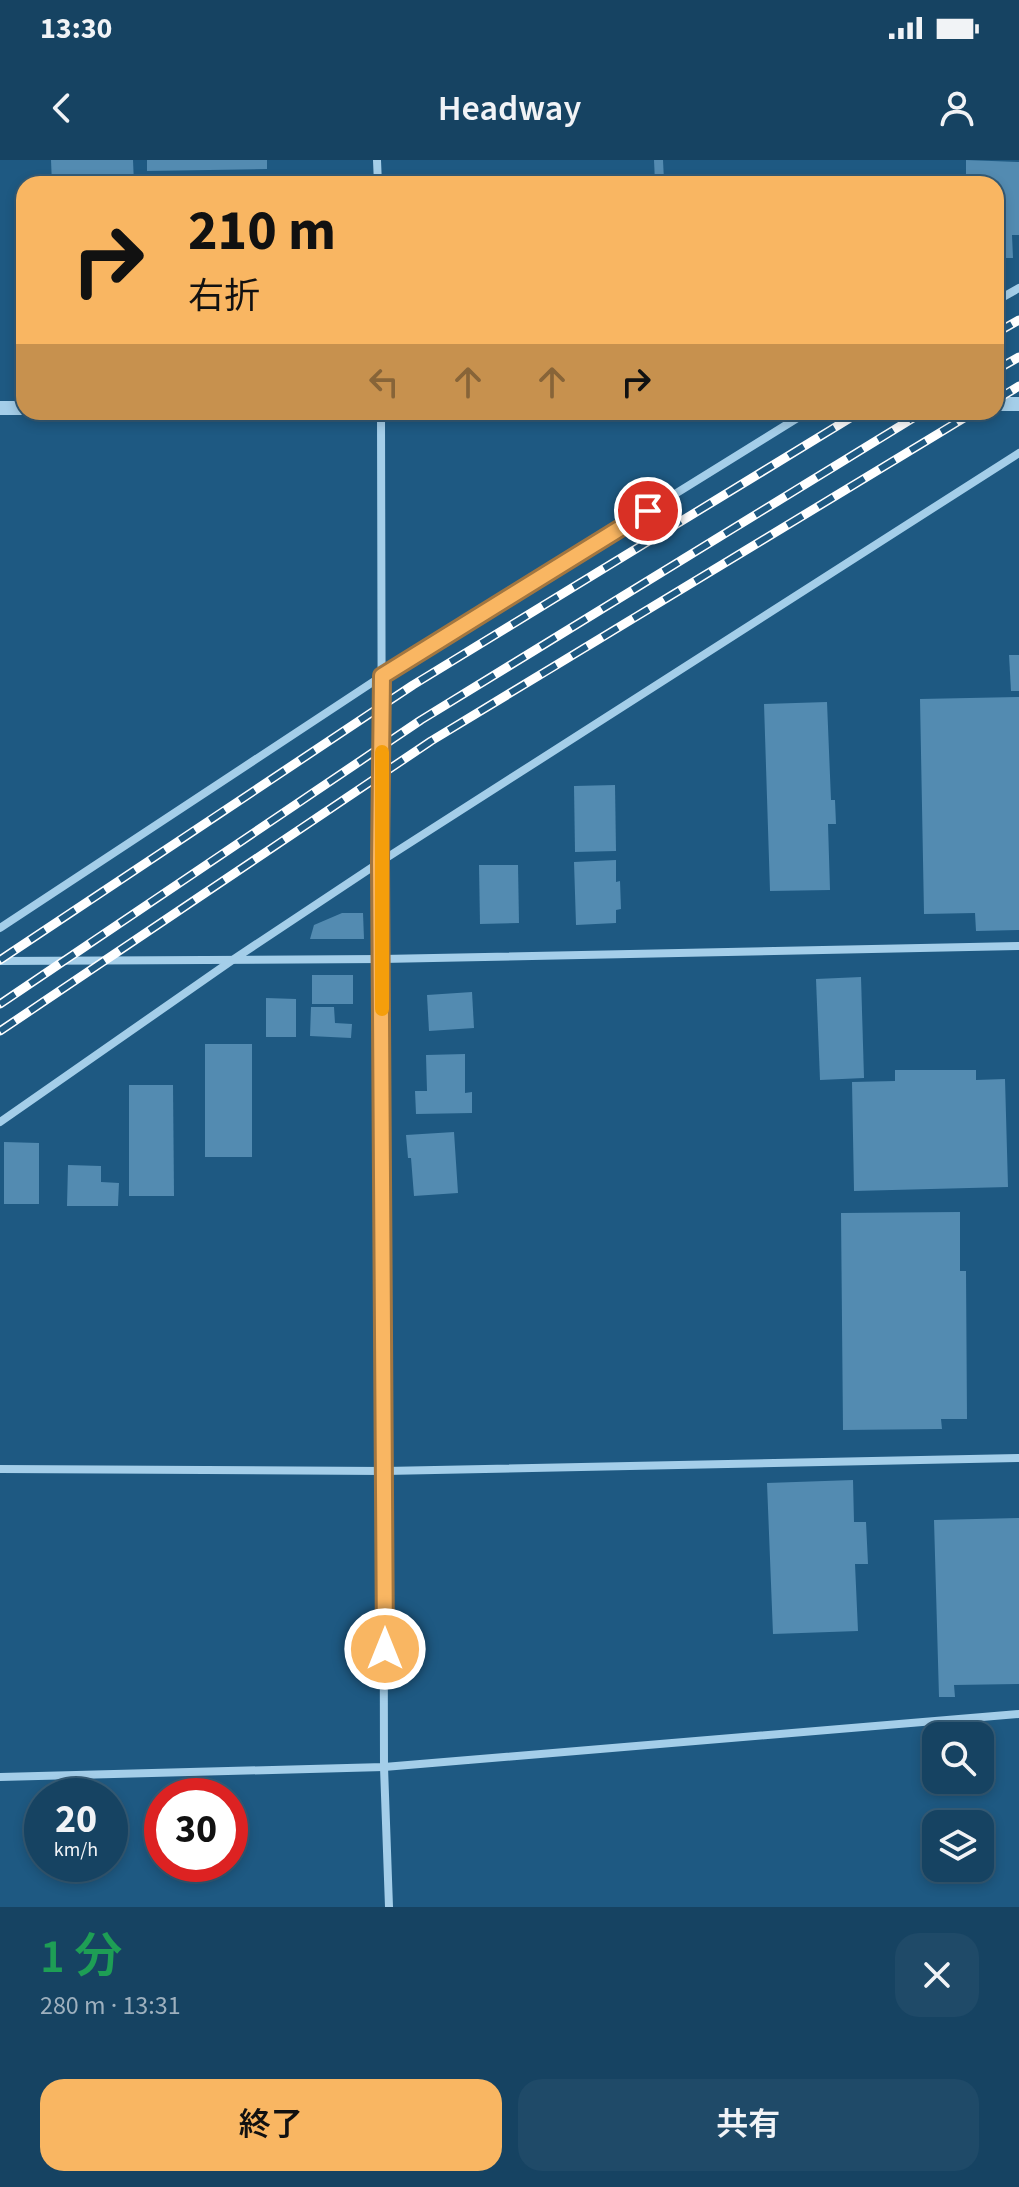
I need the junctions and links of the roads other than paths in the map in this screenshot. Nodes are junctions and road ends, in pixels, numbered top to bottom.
1 (381, 420) edge
2 (794, 420) edge
3 (1019, 453) edge
4 (382, 676) junction
5 (380, 862) junction
6 (0, 928) edge
7 (1019, 946) edge
8 (234, 959) junction
9 (382, 959) junction
10 (0, 961) edge
11 (0, 1122) edge
12 (1019, 1458) edge
13 (0, 1469) edge
14 (385, 1471) junction
15 (1019, 1714) edge
16 (384, 1767) junction
17 (0, 1777) edge
18 (389, 1907) edge

1 - 4 street
2 - 4 street
3 - 5 street
4 - 5 street
4 - 6 street
5 - 8 street
5 - 9 street
7 - 9 street
8 - 9 street
8 - 10 street
8 - 11 street
9 - 14 street
12 - 14 street
13 - 14 street
14 - 16 street
15 - 16 street
16 - 17 street
16 - 18 street

